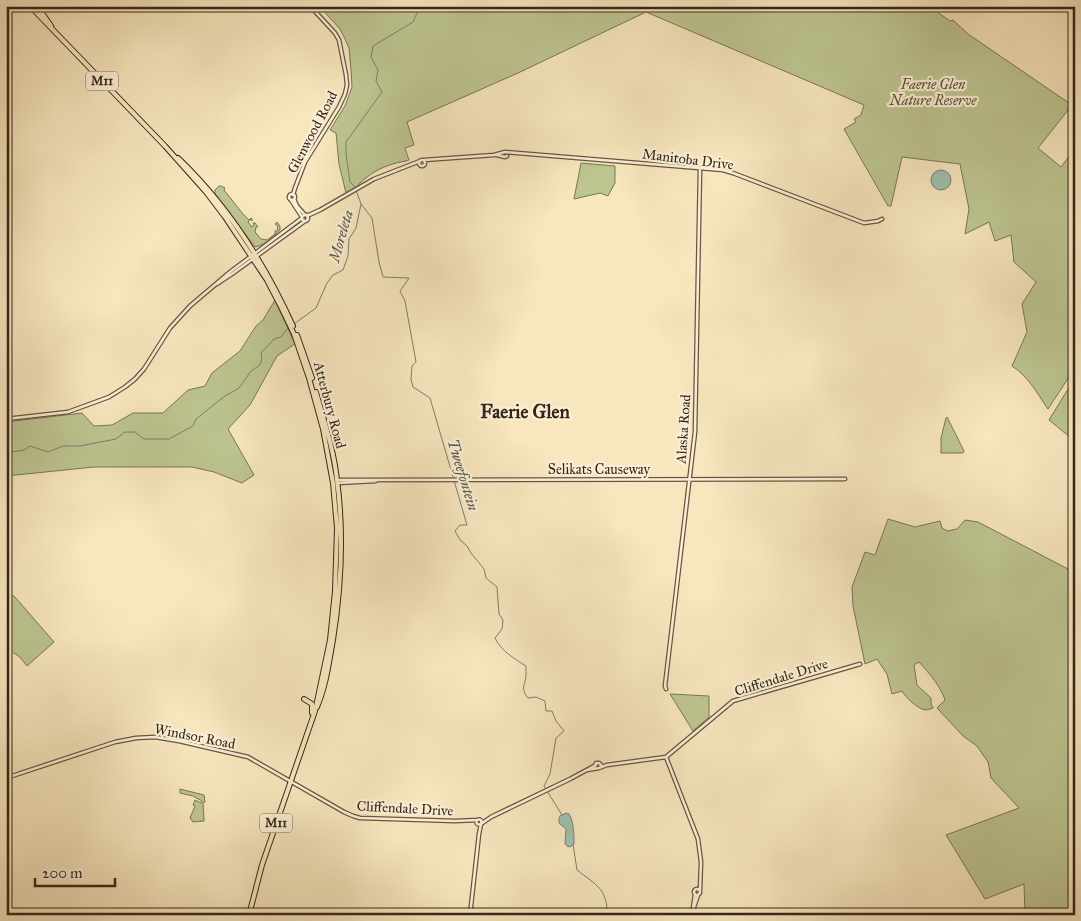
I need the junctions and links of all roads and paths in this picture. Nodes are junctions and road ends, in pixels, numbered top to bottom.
1 (30, 6) edge
2 (37, 6) edge
3 (310, 6) edge
4 (55, 32) junction
5 (700, 169) junction
6 (320, 210) junction
7 (304, 216) junction
8 (882, 219) dead end
9 (306, 220) junction
10 (254, 256) junction
11 (295, 334) junction
12 (6, 419) edge
13 (689, 479) junction
14 (845, 479) dead end
15 (338, 481) junction
16 (860, 664) dead end
17 (666, 689) dead end
18 (304, 699) dead end
19 (315, 711) junction
20 (312, 718) junction
21 (666, 757) junction
22 (6, 778) edge
23 (290, 782) junction
24 (479, 822) junction
25 (6, 859) edge
26 (6, 886) edge
27 (692, 913) edge
28 (249, 915) edge
29 (470, 915) edge

1 - 4 main road, Atterbury Road / M11
2 - 4 main road, Atterbury Road / M11
3 - 7 street, Glenwood Road
4 - 10 main road, Atterbury Road / M11
5 - 6 street, Manitoba Drive
5 - 8 street, Manitoba Drive
5 - 13 street, Alaska Road
6 - 7 street, Manitoba Drive
6 - 9 street, Manitoba Drive
7 - 9 street, Glenwood Road
7 - 10 street, Manitoba Drive
9 - 10 street, Manitoba Drive
10 - 11 main road, Atterbury Road / M11
10 - 12 street
11 - 15 main road, Atterbury Road / M11
11 - 19 main road, Atterbury Road / M11
13 - 14 street, Selikats Causeway
13 - 15 street, Selikats Causeway
13 - 17 street, Alaska Road
15 - 19 main road, Atterbury Road / M11
16 - 21 street, Cliffendale Drive
18 - 20 main road
19 - 20 main road, Atterbury Road / M11
20 - 23 main road, Atterbury Road / M11
21 - 24 street, Cliffendale Drive
21 - 27 street
22 - 23 street, Windsor Road
23 - 24 street, Cliffendale Drive
23 - 28 main road, Atterbury Road / M11
24 - 29 street
25 - 26 street

